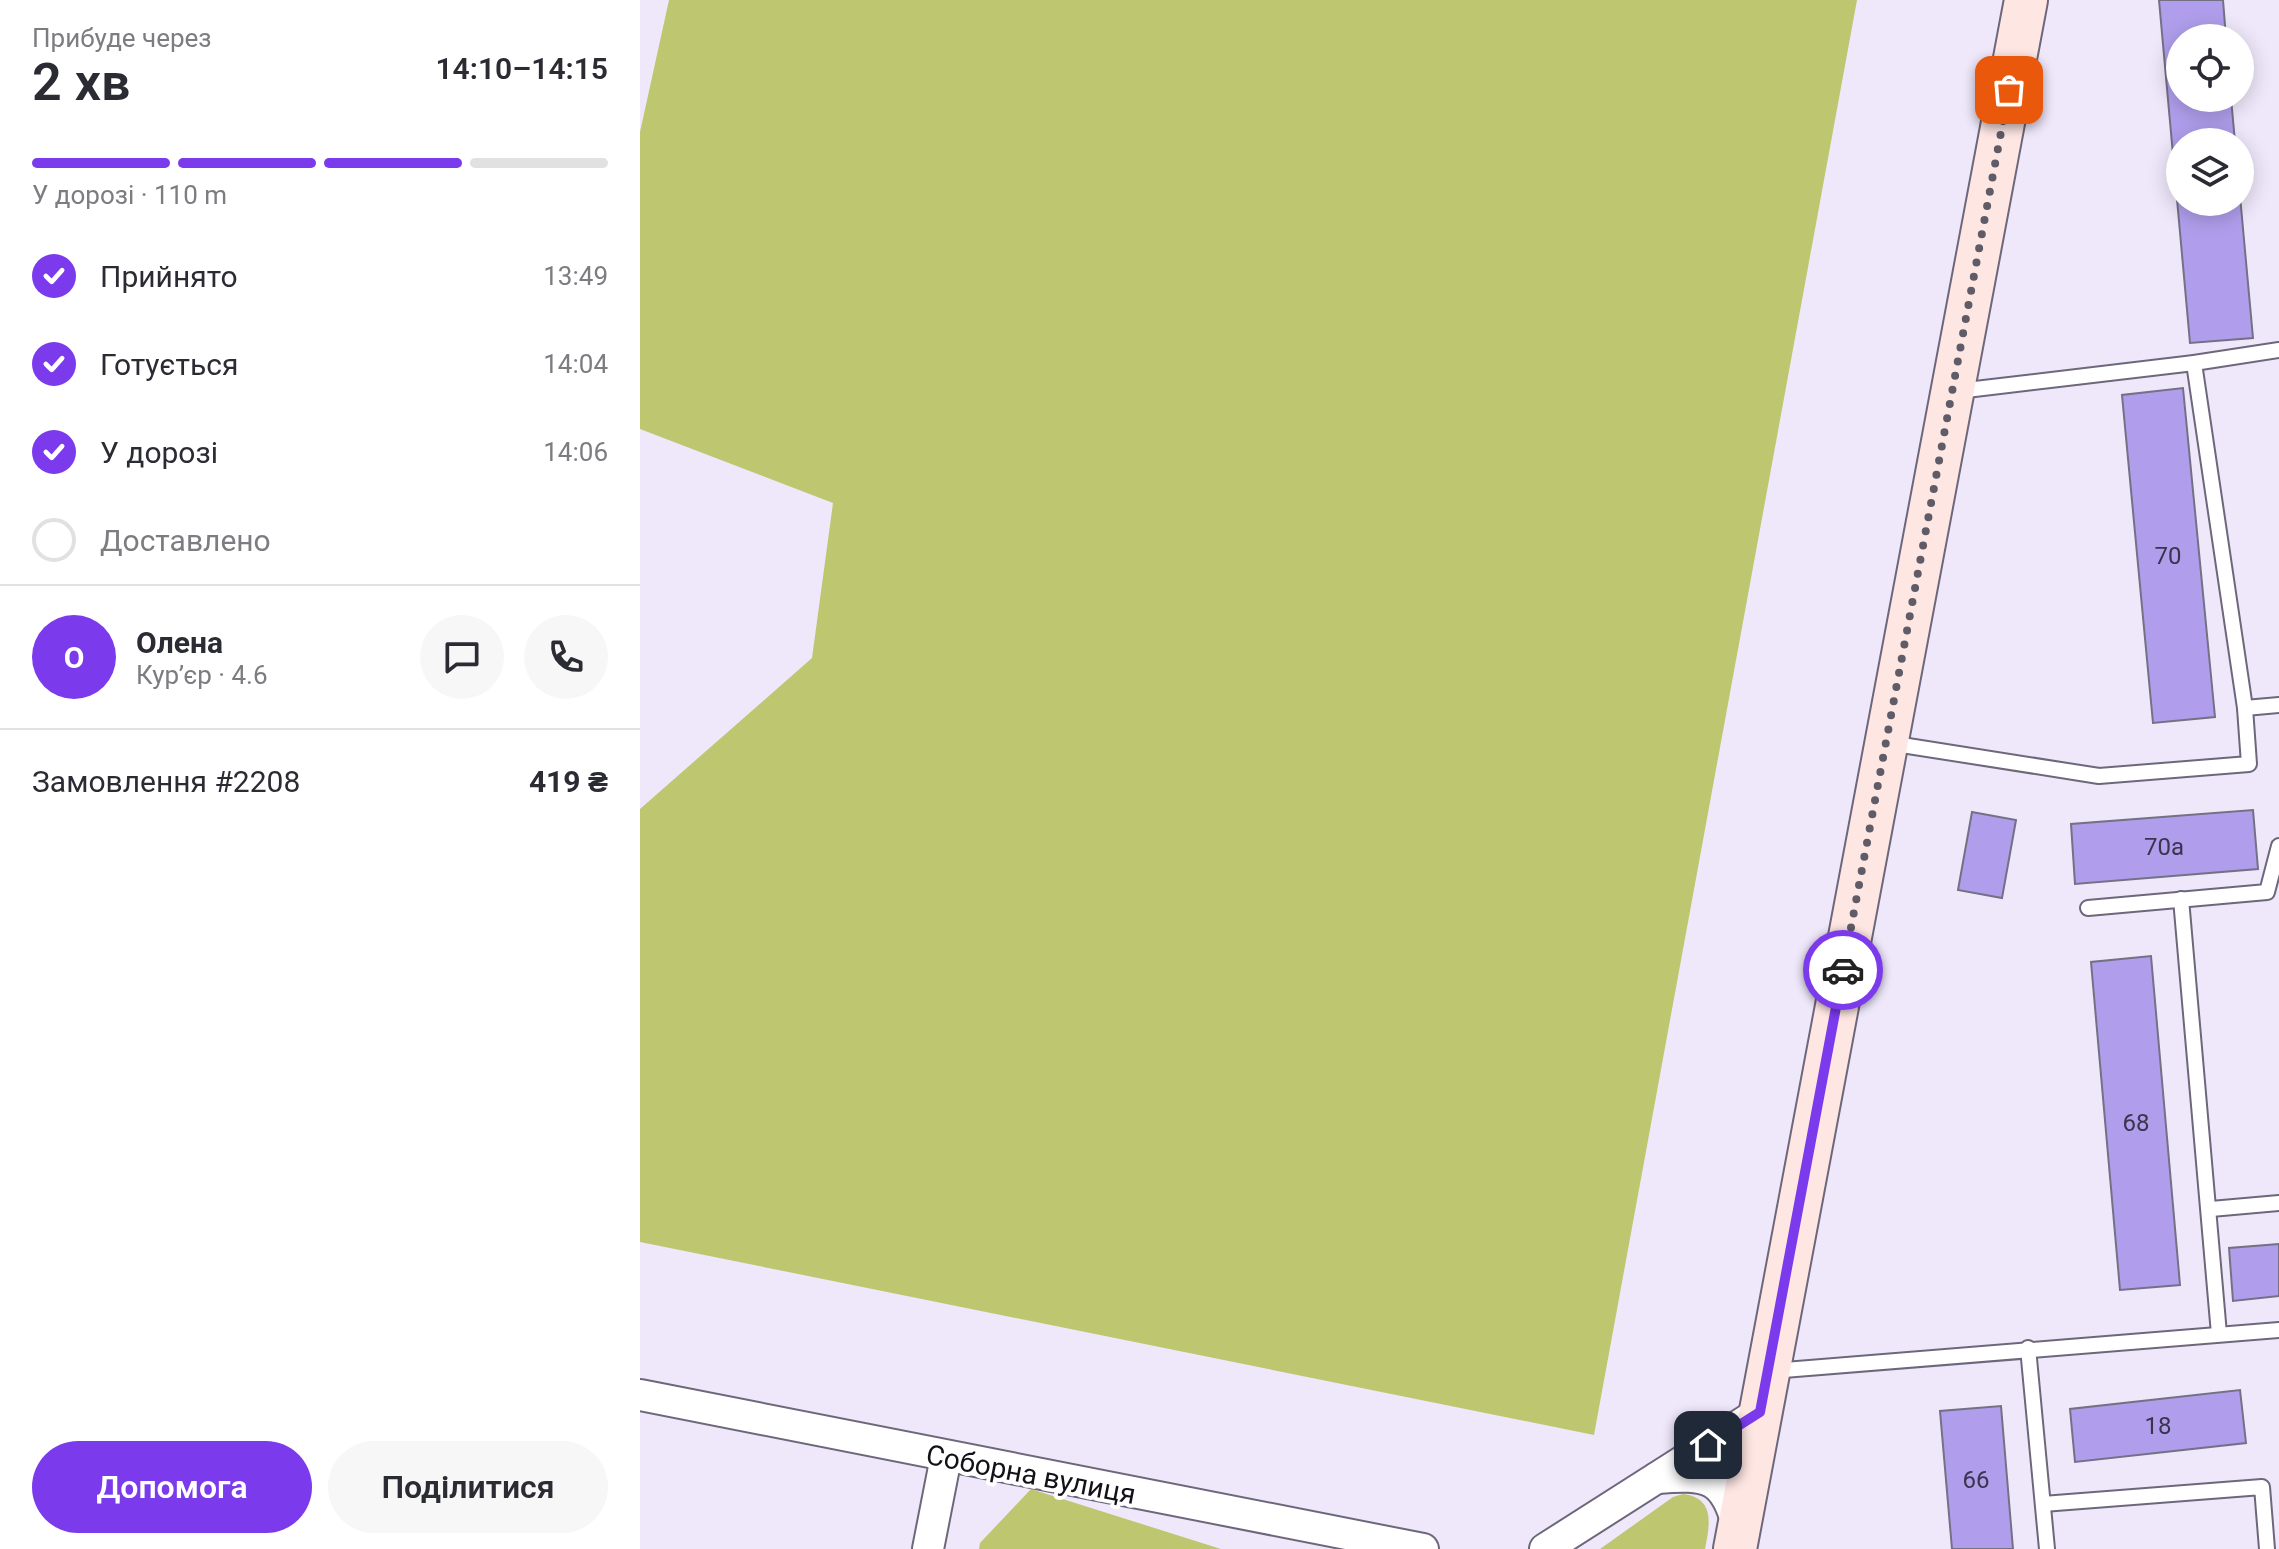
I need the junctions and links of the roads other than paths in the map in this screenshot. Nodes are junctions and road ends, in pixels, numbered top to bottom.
1 (2026, 0) edge
2 (2279, 350) edge
3 (2194, 363) junction
4 (1953, 392) junction
5 (2279, 705) edge
6 (2245, 708) junction
7 (1886, 743) junction
8 (2279, 846) edge
9 (2181, 899) junction
10 (2088, 908) dead end
11 (2279, 1203) edge
12 (2211, 1209) junction
13 (2279, 1330) edge
14 (2219, 1334) junction
15 (2028, 1348) junction
16 (1768, 1371) junction
17 (640, 1395) edge
18 (1760, 1412) junction
19 (946, 1457) junction
20 (1656, 1478) junction
21 (2043, 1504) junction
22 (1736, 1540) edge
23 (928, 1549) edge
24 (1423, 1549) edge
25 (1545, 1549) edge
26 (2047, 1549) edge
27 (2267, 1549) edge

1 - 4 street
2 - 3 lane
3 - 4 lane
3 - 6 lane
4 - 7 street
5 - 6 lane
6 - 7 lane
7 - 16 street
8 - 9 lane
9 - 10 lane
9 - 12 lane
11 - 12 lane
12 - 14 lane
13 - 14 lane
14 - 15 lane
15 - 16 lane
15 - 21 lane
16 - 18 street
17 - 19 street, Соборна вулиця
18 - 20 street
18 - 22 street
19 - 23 street
19 - 24 street, Соборна вулиця
20 - 22 street
20 - 25 street
21 - 26 lane
21 - 27 lane

